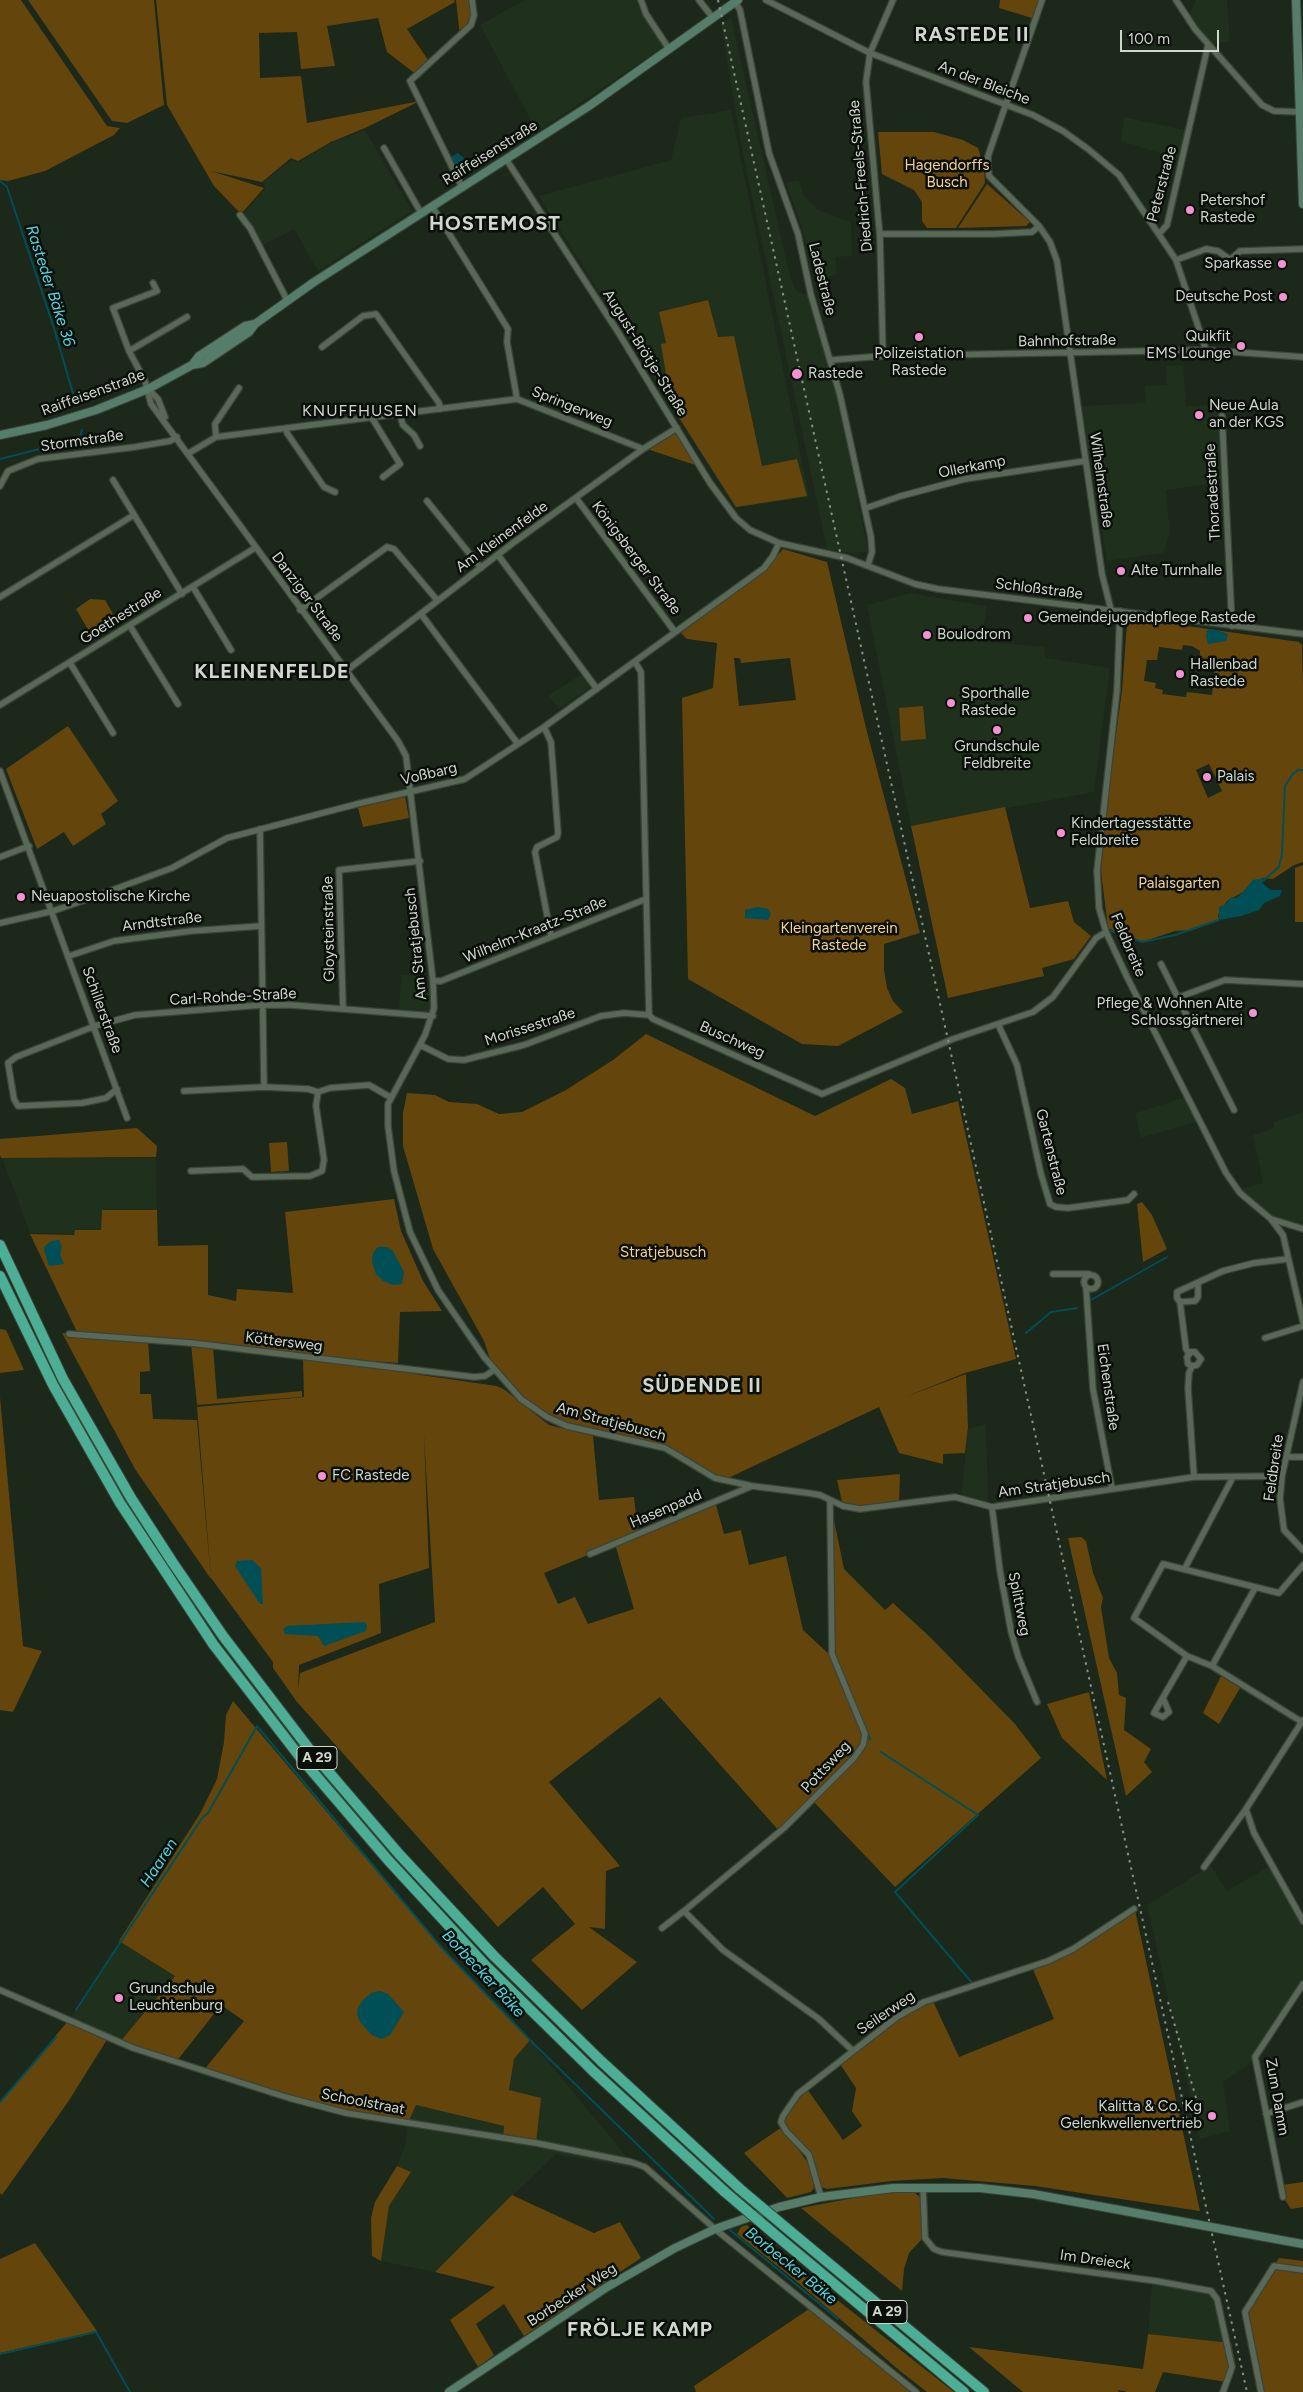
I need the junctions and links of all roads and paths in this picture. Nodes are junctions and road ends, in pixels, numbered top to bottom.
1 (472, 0) edge
2 (641, 0) edge
3 (699, 0) edge
4 (766, 0) edge
5 (893, 0) edge
6 (1042, 0) edge
7 (1176, 0) edge
8 (1296, 0) edge
9 (737, 1) edge
10 (713, 18) junction
11 (1208, 45) junction
12 (1300, 48) edge
13 (669, 49) junction
14 (870, 53) junction
15 (1005, 104) junction
16 (1302, 112) edge
17 (384, 148) dead end
18 (506, 159) junction
19 (462, 187) junction
20 (1303, 204) edge
21 (432, 206) junction
22 (421, 213) junction
23 (240, 215) dead end
24 (1039, 226) junction
25 (880, 234) junction
26 (1159, 234) junction
27 (1303, 249) edge
28 (1176, 260) junction
29 (153, 283) dead end
30 (288, 300) junction
31 (187, 317) dead end
32 (322, 347) dead end
33 (1206, 350) junction
34 (129, 351) junction
35 (1071, 353) junction
36 (883, 356) junction
37 (1303, 357) edge
38 (831, 360) junction
39 (239, 388) dead end
40 (148, 389) junction
41 (517, 399) junction
42 (440, 409) junction
43 (400, 415) junction
44 (1222, 416) dead end
45 (372, 418) junction
46 (286, 428) junction
47 (677, 428) junction
48 (0, 435) edge
49 (216, 437) junction
50 (177, 438) junction
51 (420, 446) dead end
52 (643, 450) junction
53 (188, 453) junction
54 (1085, 461) junction
55 (383, 477) dead end
56 (113, 480) dead end
57 (0, 486) edge
58 (334, 492) dead end
59 (576, 498) junction
60 (427, 501) dead end
61 (866, 508) junction
62 (134, 515) junction
63 (779, 542) junction
64 (254, 548) junction
65 (498, 556) junction
66 (868, 565) junction
67 (481, 568) junction
68 (193, 587) junction
69 (182, 594) junction
70 (0, 597) edge
71 (437, 600) junction
72 (300, 610) junction
73 (1111, 610) junction
74 (1120, 611) junction
75 (421, 614) junction
76 (130, 626) junction
77 (1232, 626) junction
78 (675, 632) junction
79 (1303, 634) edge
80 (231, 650) dead end
81 (634, 662) junction
82 (70, 663) junction
83 (346, 671) junction
84 (597, 689) junction
85 (178, 704) dead end
86 (0, 705) edge
87 (544, 727) junction
88 (113, 733) dead end
89 (518, 744) junction
90 (0, 771) edge
91 (3, 786) edge
92 (412, 791) junction
93 (260, 829) junction
94 (29, 846) junction
95 (0, 857) edge
96 (420, 861) junction
97 (646, 900) junction
98 (52, 911) junction
99 (0, 923) edge
100 (261, 926) junction
101 (1106, 932) junction
102 (551, 936) junction
103 (69, 956) junction
104 (1161, 964) dead end
105 (434, 981) junction
106 (1303, 984) edge
107 (1178, 998) junction
108 (262, 1005) junction
109 (343, 1008) junction
110 (650, 1014) junction
111 (432, 1016) junction
112 (998, 1024) junction
113 (95, 1026) junction
114 (420, 1045) junction
115 (264, 1086) junction
116 (117, 1089) junction
117 (184, 1091) dead end
118 (318, 1092) junction
119 (390, 1097) junction
120 (1234, 1110) dead end
121 (127, 1118) dead end
122 (191, 1171) dead end
123 (1134, 1194) dead end
124 (1271, 1219) junction
125 (1303, 1229) edge
126 (0, 1245) edge
127 (1288, 1259) junction
128 (1053, 1274) dead end
129 (1091, 1275) junction
130 (0, 1276) edge
131 (1198, 1283) junction
132 (1086, 1287) junction
133 (1180, 1302) junction
134 (1303, 1322) edge
135 (1303, 1326) edge
136 (69, 1334) dead end
137 (1264, 1338) dead end
138 (1189, 1354) junction
139 (1192, 1366) junction
140 (494, 1370) junction
141 (1303, 1382) edge
142 (1286, 1456) junction
143 (1303, 1457) edge
144 (1282, 1476) junction
145 (1194, 1477) junction
146 (1233, 1477) junction
147 (752, 1486) junction
148 (1112, 1489) junction
149 (830, 1501) junction
150 (992, 1506) junction
151 (1303, 1550) edge
152 (590, 1554) dead end
153 (1303, 1565) edge
154 (1185, 1568) junction
155 (1255, 1588) junction
156 (1187, 1656) junction
157 (1212, 1666) junction
158 (1163, 1698) dead end
159 (1037, 1702) dead end
160 (1303, 1721) edge
161 (1246, 1809) junction
162 (1204, 1867) dead end
163 (1134, 1910) dead end
164 (684, 1911) junction
165 (1303, 1921) edge
166 (662, 1928) dead end
167 (1303, 1984) edge
168 (0, 1990) edge
169 (853, 2051) junction
170 (1303, 2102) edge
171 (1266, 2114) junction
172 (923, 2186) junction
173 (821, 2197) junction
174 (1283, 2197) dead end
175 (715, 2229) junction
176 (1303, 2244) edge
177 (1303, 2270) edge
178 (449, 2392) edge
179 (916, 2392) edge
180 (964, 2392) edge
181 (984, 2392) edge
182 (1223, 2392) edge
183 (1261, 2392) edge

1 - 19 street
2 - 13 street
3 - 10 street
4 - 14 street, An der Bleiche
5 - 14 street, Diedrich-Freels-Straße
6 - 15 street, Wilhelmstraße
7 - 11 street
8 - 12 street
9 - 10 street, Raiffeisenstraße
9 - 38 street, Ladestraße
10 - 13 street, Raiffeisenstraße
11 - 16 street
11 - 26 street, Peterstraße
12 - 16 street
13 - 18 street, Raiffeisenstraße
14 - 15 street, An der Bleiche
14 - 25 street, Diedrich-Freels-Straße
15 - 24 street, Wilhelmstraße
15 - 26 street, An der Bleiche
16 - 20 street
17 - 22 street
18 - 19 street, Raiffeisenstraße
18 - 47 street, August-Brötje-Straße
19 - 21 street, Raiffeisenstraße
21 - 22 street, Raiffeisenstraße
21 - 41 street
22 - 30 street, Raiffeisenstraße
23 - 30 street
24 - 25 street
24 - 35 street, Wilhelmstraße
25 - 36 street, Diedrich-Freels-Straße
26 - 28 street, Peterstraße
27 - 28 street
28 - 33 street, Peterstraße
29 - 34 street, Danziger Straße
30 - 40 street, Raiffeisenstraße
31 - 34 street
32 - 42 street
33 - 35 street, Bahnhofstraße
33 - 37 street, Bahnhofstraße
34 - 40 street, Danziger Straße
35 - 36 street, Bahnhofstraße
35 - 54 street, Wilhelmstraße
36 - 38 street, Bahnhofstraße
38 - 61 street, Ladestraße
39 - 49 street
40 - 48 street, Raiffeisenstraße
40 - 50 street, Danziger Straße
41 - 42 street, Springerweg
41 - 52 street, Springerweg
42 - 43 street, Springerweg
43 - 45 street, Springerweg
43 - 51 street
44 - 77 street, Thoradestraße
45 - 46 street, Springerweg
45 - 55 street
46 - 49 street, Springerweg
46 - 58 street
47 - 52 street, Am Kleinenfelde
47 - 63 street, August-Brötje-Straße
49 - 53 street, Springerweg
50 - 53 street, Danziger Straße
50 - 57 street, Stormstraße
52 - 59 street, Am Kleinenfelde
53 - 64 street, Danziger Straße
54 - 61 street, Ollerkamp
54 - 73 street, Wilhelmstraße
56 - 62 street
59 - 65 street, Am Kleinenfelde
59 - 78 street, Königsberger Straße
60 - 67 street
61 - 66 street, Ladestraße
62 - 69 street
62 - 70 street
63 - 66 street, Schloßstraße
63 - 78 street, Voßbarg
64 - 68 street, Goethestraße
64 - 72 street, Danziger Straße
65 - 67 street, Am Kleinenfelde
65 - 84 street
66 - 73 street, Schloßstraße
67 - 71 street, Am Kleinenfelde
68 - 69 street, Goethestraße
68 - 80 street
69 - 76 street, Goethestraße
71 - 72 street
71 - 75 street, Am Kleinenfelde
72 - 83 street, Danziger Straße
73 - 74 street, Schloßstraße
74 - 77 street, Schloßstraße
74 - 101 street, Feldbreite
75 - 83 street, Am Kleinenfelde
75 - 89 street
76 - 82 street, Goethestraße
76 - 85 street
77 - 79 street, Schloßstraße
78 - 81 street, Voßbarg
81 - 84 street, Voßbarg
81 - 97 street
82 - 86 street, Goethestraße
82 - 88 street
83 - 92 street, Danziger Straße
84 - 87 street, Voßbarg
87 - 89 street, Voßbarg
87 - 102 street
89 - 92 street, Voßbarg
90 - 91 street
91 - 94 street
92 - 93 street, Voßbarg
92 - 96 street, Am Stratjebusch
93 - 98 street, Voßbarg
93 - 100 street
94 - 95 street
94 - 98 street
96 - 105 street, Am Stratjebusch
96 - 109 street, Gloysteinstraße
97 - 102 street, Wilhelm-Kraatz-Straße
97 - 110 street
98 - 99 street, Voßbarg
98 - 103 street, Schillerstraße
100 - 103 street, Arndtstraße
100 - 108 street
101 - 112 street, Buschweg
101 - 124 street, Feldbreite
102 - 105 street, Wilhelm-Kraatz-Straße
103 - 113 street, Schillerstraße
104 - 107 street
105 - 111 street, Am Stratjebusch
106 - 107 street
107 - 120 street
108 - 109 street, Carl-Rohde-Straße
108 - 113 street, Carl-Rohde-Straße
108 - 115 street
109 - 111 street, Carl-Rohde-Straße
110 - 112 street, Buschweg
110 - 114 street, Morissestraße
111 - 114 street, Am Stratjebusch
112 - 123 street, Gartenstraße
113 - 116 street, Schillerstraße
113 - 116 street, Carl-Rohde-Straße
114 - 119 street, Am Stratjebusch
115 - 117 street
115 - 118 street
116 - 121 street, Schillerstraße
118 - 119 street
118 - 122 street
119 - 140 street, Am Stratjebusch
124 - 125 street, Feldbreite
124 - 127 street, Feldbreite
126 - 181 highway, A 29, bridge
127 - 131 street
127 - 134 street, Feldbreite
128 - 129 street
129 - 132 street, Eichenstraße
129 - 132 street
130 - 180 highway, A 29, bridge
131 - 133 street
131 - 133 street
132 - 148 street, Eichenstraße
133 - 138 street
135 - 137 street
136 - 140 street, Köttersweg
138 - 139 street
138 - 139 street
139 - 145 street
140 - 147 street, Am Stratjebusch
141 - 142 street, Feldbreite
142 - 143 street
142 - 144 street, Feldbreite
144 - 146 street, Am Stratjebusch
144 - 151 street, Feldbreite
145 - 146 street, Am Stratjebusch
145 - 148 street, Am Stratjebusch
146 - 154 street
147 - 149 street, Am Stratjebusch
147 - 152 street, Hasenpadd
148 - 150 street, Am Stratjebusch
149 - 150 street, Am Stratjebusch
149 - 164 street, Pottsweg
150 - 159 street, Splittweg
153 - 155 street
154 - 155 street
154 - 156 street
155 - 157 street
156 - 157 street
156 - 158 street
157 - 160 street
160 - 161 street
161 - 162 street
161 - 165 street
163 - 169 street, Seilerweg
164 - 166 street, Pottsweg
164 - 169 street
167 - 171 street, Zum Damm
168 - 175 street, Schoolstraat
169 - 173 street, Seilerweg
170 - 171 street
171 - 174 street, Zum Damm
172 - 173 street, Borbecker Weg
172 - 176 street, Borbecker Weg, bridge
172 - 182 street, Im Dreieck
173 - 175 street, Borbecker Weg
175 - 178 street, Borbecker Weg
175 - 179 street, Schoolstraat
177 - 183 street

